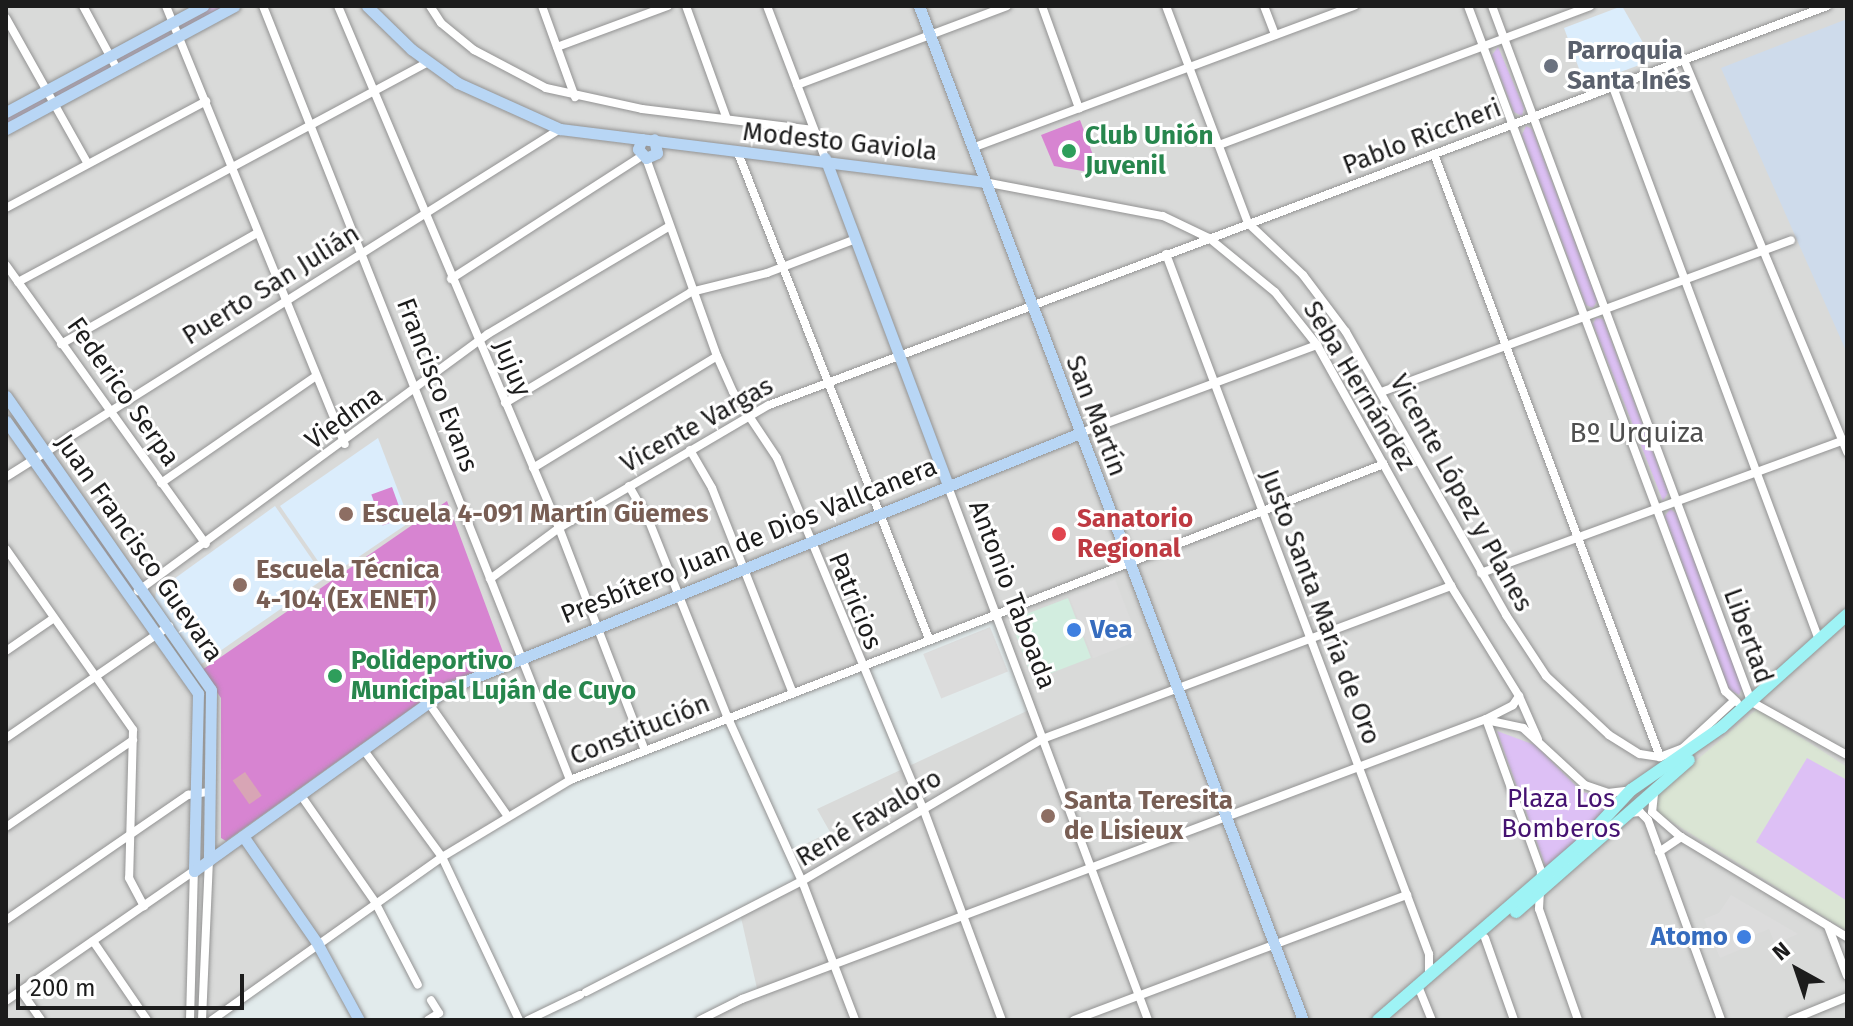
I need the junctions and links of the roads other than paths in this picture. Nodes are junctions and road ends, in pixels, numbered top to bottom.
1 (83, 6) edge
2 (166, 6) edge
3 (203, 6) edge
4 (234, 6) edge
5 (263, 6) edge
6 (338, 6) edge
7 (367, 6) edge
8 (430, 6) edge
9 (542, 6) edge
10 (668, 6) edge
11 (686, 6) edge
12 (767, 6) edge
13 (919, 6) edge
14 (1007, 6) edge
15 (1042, 6) edge
16 (1166, 6) edge
17 (1264, 6) edge
18 (1354, 6) edge
19 (1468, 6) edge
20 (1492, 6) edge
21 (1560, 6) edge
22 (1590, 6) edge
23 (1827, 6) edge
24 (1335, 9) edge
25 (1811, 9) edge
26 (1564, 16) junction
27 (6, 18) edge
28 (174, 22) junction
29 (930, 34) junction
30 (180, 35) junction
31 (1275, 35) junction
32 (1504, 38) junction
33 (1484, 46) junction
34 (557, 47) junction
35 (110, 56) junction
36 (1684, 60) junction
37 (427, 63) junction
38 (1189, 67) junction
39 (117, 69) junction
40 (797, 85) junction
41 (1613, 87) junction
42 (46, 90) junction
43 (373, 92) junction
44 (575, 97) junction
45 (206, 101) junction
46 (54, 103) junction
47 (1079, 108) junction
48 (6, 112) edge
49 (1534, 117) junction
50 (727, 119) junction
51 (1513, 124) junction
52 (314, 125) junction
53 (6, 129) edge
54 (560, 129) junction
55 (814, 130) junction
56 (1219, 145) junction
57 (972, 148) junction
58 (647, 149) junction
59 (738, 153) junction
60 (1434, 154) junction
61 (825, 158) junction
62 (88, 164) junction
63 (232, 168) junction
64 (984, 182) junction
65 (6, 208) edge
66 (422, 215) junction
67 (1248, 223) junction
68 (668, 227) junction
69 (257, 233) junction
70 (1209, 238) junction
71 (856, 239) junction
72 (1791, 240) dead end
73 (363, 251) junction
74 (1761, 251) junction
75 (1166, 254) junction
76 (6, 265) edge
77 (782, 267) junction
78 (451, 279) junction
79 (1685, 279) junction
80 (18, 282) junction
81 (691, 292) junction
82 (284, 300) junction
83 (1031, 305) junction
84 (1604, 309) junction
85 (1585, 316) junction
86 (478, 341) junction
87 (61, 344) junction
88 (1317, 345) junction
89 (1506, 346) junction
90 (899, 355) junction
91 (717, 356) junction
92 (316, 376) junction
93 (826, 382) junction
94 (1214, 384) junction
95 (417, 389) junction
96 (1381, 392) junction
97 (6, 396) edge
98 (505, 403) junction
99 (108, 410) junction
100 (750, 415) junction
101 (6, 421) edge
102 (1080, 433) junction
103 (1845, 440) edge
104 (345, 444) junction
105 (690, 450) junction
106 (45, 452) junction
107 (1847, 452) edge
108 (33, 460) junction
109 (1384, 464) junction
110 (533, 468) junction
111 (1758, 472) junction
112 (6, 477) edge
113 (161, 483) junction
114 (947, 483) junction
115 (629, 486) junction
116 (1677, 502) junction
117 (1657, 509) junction
118 (879, 511) junction
119 (1262, 511) junction
120 (559, 528) junction
121 (1578, 538) junction
122 (809, 540) junction
123 (206, 544) junction
124 (6, 549) edge
125 (9, 560) edge
126 (1127, 562) junction
127 (744, 567) junction
128 (1481, 573) junction
129 (490, 579) junction
130 (1451, 586) junction
131 (142, 588) junction
132 (680, 593) junction
133 (130, 597) junction
134 (996, 613) junction
135 (1847, 615) edge
136 (54, 618) junction
137 (599, 625) junction
138 (169, 626) junction
139 (157, 635) junction
140 (929, 639) junction
141 (1310, 639) junction
142 (1819, 640) junction
143 (6, 651) edge
144 (520, 658) junction
145 (860, 666) junction
146 (97, 676) junction
147 (1176, 689) junction
148 (792, 691) junction
149 (1519, 696) junction
150 (214, 699) junction
151 (200, 701) junction
152 (1734, 701) junction
153 (1751, 701) junction
154 (428, 702) junction
155 (727, 716) junction
156 (1486, 719) junction
157 (1722, 727) junction
158 (6, 738) edge
159 (1042, 739) junction
160 (1538, 739) junction
161 (133, 740) junction
162 (644, 748) junction
163 (363, 749) junction
164 (1847, 755) edge
165 (1660, 757) junction
166 (1359, 767) junction
167 (570, 780) junction
168 (1661, 785) junction
169 (1631, 790) junction
170 (202, 793) junction
171 (300, 794) junction
172 (923, 808) junction
173 (506, 814) junction
174 (1628, 814) junction
175 (1226, 816) junction
176 (6, 827) edge
177 (132, 832) junction
178 (243, 836) junction
179 (1681, 837) junction
180 (1659, 852) junction
181 (442, 857) junction
182 (209, 860) junction
183 (1090, 869) junction
184 (194, 871) junction
185 (802, 881) junction
186 (1407, 895) junction
187 (1538, 895) junction
188 (375, 902) junction
189 (1516, 902) junction
190 (144, 906) junction
191 (963, 916) junction
192 (6, 920) edge
193 (1827, 925) junction
194 (1847, 937) edge
195 (1485, 938) junction
196 (93, 941) junction
197 (317, 943) junction
198 (1274, 945) junction
199 (1429, 954) junction
200 (835, 964) junction
201 (1447, 966) junction
202 (1429, 976) junction
203 (1847, 976) edge
204 (418, 985) dead end
205 (1420, 990) junction
206 (21, 991) junction
207 (1139, 995) junction
208 (1847, 997) edge
209 (431, 1000) dead end
210 (6, 1001) edge
211 (41, 1020) edge
212 (147, 1020) edge
213 (190, 1020) edge
214 (202, 1020) edge
215 (212, 1020) edge
216 (359, 1020) edge
217 (428, 1020) edge
218 (519, 1020) edge
219 (528, 1020) edge
220 (700, 1020) edge
221 (855, 1020) edge
222 (1002, 1020) edge
223 (1074, 1020) edge
224 (1148, 1020) edge
225 (1303, 1020) edge
226 (1378, 1020) edge
227 (1390, 1020) edge
228 (1432, 1020) edge
229 (1514, 1020) edge
230 (1578, 1020) edge
231 (1721, 1020) edge
232 (1791, 1020) edge

1 - 35 street
2 - 28 street
3 - 28 street
4 - 30 street
5 - 52 street, Francisco Evans
6 - 43 street, Jujuy
7 - 37 street
8 - 44 street
9 - 34 street
10 - 34 street
11 - 50 street
12 - 40 street, Antonio Taboada
13 - 29 street, San Martín
14 - 29 street
15 - 47 street
16 - 38 street
17 - 31 street
18 - 24 street
19 - 33 street, Libertad
20 - 32 street, Libertad
21 - 26 street
22 - 26 street
23 - 25 street, Pablo Riccheri
24 - 31 street
25 - 36 street, Pablo Riccheri
26 - 32 street
27 - 42 street
28 - 30 street
28 - 35 street
29 - 40 street
29 - 57 street, San Martín
30 - 39 street
30 - 45 street
31 - 38 street
32 - 33 street
32 - 49 street, Libertad
33 - 51 street, Libertad
33 - 56 street
34 - 44 street
35 - 39 street
35 - 42 street
36 - 41 street, Pablo Riccheri
36 - 74 street
37 - 43 street
37 - 54 street
38 - 47 street
38 - 56 street
39 - 46 street
40 - 55 street, Antonio Taboada
41 - 49 street, Pablo Riccheri
41 - 79 street
42 - 46 street
42 - 48 street
43 - 52 street
43 - 66 street, Jujuy
44 - 50 street
45 - 62 street
45 - 63 street
46 - 53 street
46 - 62 street
47 - 57 street
49 - 51 street, Pablo Riccheri
49 - 84 street, Libertad
50 - 55 street
51 - 60 street, Pablo Riccheri
51 - 85 street, Libertad
52 - 63 street
52 - 73 street, Francisco Evans
54 - 58 street
54 - 66 street, Puerto San Julián
55 - 61 street, Antonio Taboada
56 - 67 street
57 - 64 street, San Martín
58 - 59 street, Modesto Gaviola
58 - 68 street, Patricios
58 - 78 street
59 - 61 street, Modesto Gaviola
59 - 77 street
60 - 67 street, Pablo Riccheri
60 - 89 street
61 - 64 street, Modesto Gaviola
61 - 71 street, Antonio Taboada
62 - 65 street
63 - 69 street
63 - 80 street
64 - 70 street, Seba Hernández
64 - 83 street, San Martín
66 - 73 street, Puerto San Julián
66 - 78 street, Jujuy
67 - 70 street, Pablo Riccheri
67 - 96 street, Vicente López y Planes
68 - 81 street, Patricios
68 - 86 street, Viedma
69 - 82 street
69 - 87 street
70 - 75 street, Pablo Riccheri
70 - 88 street, Seba Hernández
71 - 77 street
71 - 90 street, Antonio Taboada
72 - 74 street
73 - 82 street, Puerto San Julián
73 - 95 street, Francisco Evans
74 - 79 street
74 - 103 street
75 - 83 street, Pablo Riccheri
75 - 94 street, Justo Santa María de Oro
76 - 80 street, Federico Serpa
77 - 81 street
77 - 93 street
78 - 86 street, Jujuy
79 - 84 street
79 - 111 street
80 - 87 street, Federico Serpa
81 - 91 street, Patricios
81 - 98 street
82 - 92 street
82 - 99 street, Puerto San Julián
83 - 90 street, Vicente Vargas
83 - 102 street, San Martín
84 - 85 street
84 - 116 street, Libertad
85 - 89 street
85 - 117 street, Libertad
86 - 95 street, Viedma
86 - 98 street, Jujuy
87 - 99 street, Federico Serpa
88 - 94 street
88 - 109 street, Seba Hernández
89 - 96 street
89 - 121 street
90 - 93 street, Vicente Vargas
90 - 114 street, Antonio Taboada
91 - 100 street, Patricios
91 - 110 street
92 - 104 street
92 - 113 street
93 - 100 street, Vicente Vargas
93 - 118 street
94 - 102 street
94 - 119 street, Justo Santa María de Oro
95 - 104 street, Viedma
95 - 129 street, Francisco Evans
96 - 128 street, Vicente López y Planes
97 - 106 street, Juan Francisco Guevara
98 - 110 street, Jujuy
99 - 106 street, Puerto San Julián
99 - 113 street, Federico Serpa
100 - 105 street, Vicente Vargas
100 - 122 street, Patricios
101 - 108 street, Juan Francisco Guevara
102 - 114 street, Presbítero Juan de Dios Vallcanera
102 - 126 street, San Martín
103 - 107 street
103 - 111 street
104 - 123 street, Viedma
105 - 115 street, Vicente Vargas
105 - 127 street
106 - 108 street, Puerto San Julián
106 - 131 street, Juan Francisco Guevara
108 - 112 street, Puerto San Julián
108 - 133 street, Juan Francisco Guevara
109 - 119 street, Constitución
109 - 130 street, Seba Hernández
110 - 120 street, Jujuy
111 - 116 street
111 - 142 street
113 - 123 street, Federico Serpa
114 - 118 street, Presbítero Juan de Dios Vallcanera
114 - 134 street, Antonio Taboada
115 - 120 street, Vicente Vargas
115 - 132 street
116 - 117 street
116 - 153 street, Libertad
117 - 121 street
117 - 152 street, Libertad
118 - 122 street, Presbítero Juan de Dios Vallcanera
118 - 140 street
119 - 126 street, Constitución
119 - 141 street, Justo Santa María de Oro
120 - 129 street, Vicente Vargas
120 - 137 street, Jujuy
121 - 128 street
121 - 165 street
122 - 127 street, Presbítero Juan de Dios Vallcanera
122 - 145 street, Patricios
123 - 131 street, Viedma
124 - 125 street
125 - 136 street
126 - 134 street, Constitución
126 - 147 street, San Martín
127 - 132 street, Presbítero Juan de Dios Vallcanera
127 - 148 street
128 - 165 street, Vicente López y Planes
129 - 144 street, Francisco Evans
130 - 141 street, René Favaloro
130 - 149 street, Seba Hernández
131 - 133 street, Viedma
131 - 138 street, Juan Francisco Guevara
132 - 137 street, Presbítero Juan de Dios Vallcanera
132 - 155 street
133 - 139 street, Juan Francisco Guevara
134 - 140 street, Constitución
134 - 159 street, Antonio Taboada
135 - 142 main road
136 - 143 street
136 - 146 street
137 - 144 street, Presbítero Juan de Dios Vallcanera
137 - 162 street, Jujuy
138 - 139 street
138 - 150 street, Juan Francisco Guevara
139 - 146 street
139 - 151 street, Juan Francisco Guevara
140 - 145 street, Constitución
141 - 147 street, René Favaloro
141 - 166 street, Justo Santa María de Oro
142 - 153 main road
144 - 154 street, Presbítero Juan de Dios Vallcanera
144 - 167 street, Francisco Evans
145 - 148 street, Constitución
145 - 172 street, Patricios
146 - 158 street
146 - 161 street
147 - 159 street, René Favaloro
147 - 175 street, San Martín
148 - 155 street, Constitución
149 - 156 street
149 - 160 street, Seba Hernández
150 - 151 street
150 - 170 street, Juan Francisco Guevara
151 - 170 street, Juan Francisco Guevara
152 - 153 street, Libertad
152 - 165 street
153 - 157 main road
153 - 164 street
154 - 163 street, Presbítero Juan de Dios Vallcanera
154 - 173 street
155 - 162 street, Constitución
155 - 185 street
156 - 160 street, Seba Hernández
156 - 166 street
156 - 187 street
157 - 168 main road
157 - 169 main road
159 - 172 street, René Favaloro
159 - 183 street, Antonio Taboada
160 - 169 street, Seba Hernández
161 - 176 street
161 - 177 street
162 - 167 street, Constitución
163 - 171 street, Presbítero Juan de Dios Vallcanera
163 - 181 street
166 - 175 street
166 - 186 street, Justo Santa María de Oro
167 - 173 street, Constitución
168 - 174 main road
168 - 179 street
169 - 187 main road
170 - 177 street
170 - 182 street, Juan Francisco Guevara
170 - 184 street, Juan Francisco Guevara
171 - 178 street, Presbítero Juan de Dios Vallcanera
171 - 188 street
172 - 185 street, René Favaloro
172 - 191 street, Patricios
173 - 181 street, Constitución
174 - 180 street
174 - 187 main road
175 - 183 street
175 - 198 street, San Martín
177 - 190 street
177 - 192 street
178 - 182 street, Presbítero Juan de Dios Vallcanera
178 - 197 street
179 - 180 street
179 - 193 street
180 - 231 street
181 - 188 street, Constitución
181 - 218 street
182 - 184 street, Presbítero Juan de Dios Vallcanera
182 - 214 street, Juan Francisco Guevara
183 - 191 street
183 - 207 street, Antonio Taboada
184 - 190 street, Presbítero Juan de Dios Vallcanera
184 - 213 street, Juan Francisco Guevara
185 - 200 street
185 - 219 street, René Favaloro
186 - 198 street
186 - 199 street, Justo Santa María de Oro
187 - 189 main road
187 - 189 street
187 - 195 main road
187 - 230 street
188 - 197 street, Constitución
188 - 204 street
189 - 201 main road
190 - 196 street, Presbítero Juan de Dios Vallcanera
191 - 200 street
191 - 222 street, Patricios
193 - 194 street
193 - 203 street
195 - 201 main road
195 - 229 street
196 - 206 street, Presbítero Juan de Dios Vallcanera
196 - 212 street
197 - 215 street, Constitución
197 - 216 street
198 - 207 street
198 - 225 street, San Martín
199 - 201 street
199 - 202 street, Justo Santa María de Oro
200 - 220 street
200 - 221 street
201 - 202 main road
201 - 205 main road
202 - 205 main road
205 - 226 main road
205 - 227 main road
205 - 228 street
206 - 210 street, Presbítero Juan de Dios Vallcanera
206 - 211 street
207 - 223 street
207 - 224 street, Antonio Taboada
208 - 232 street
209 - 217 street

